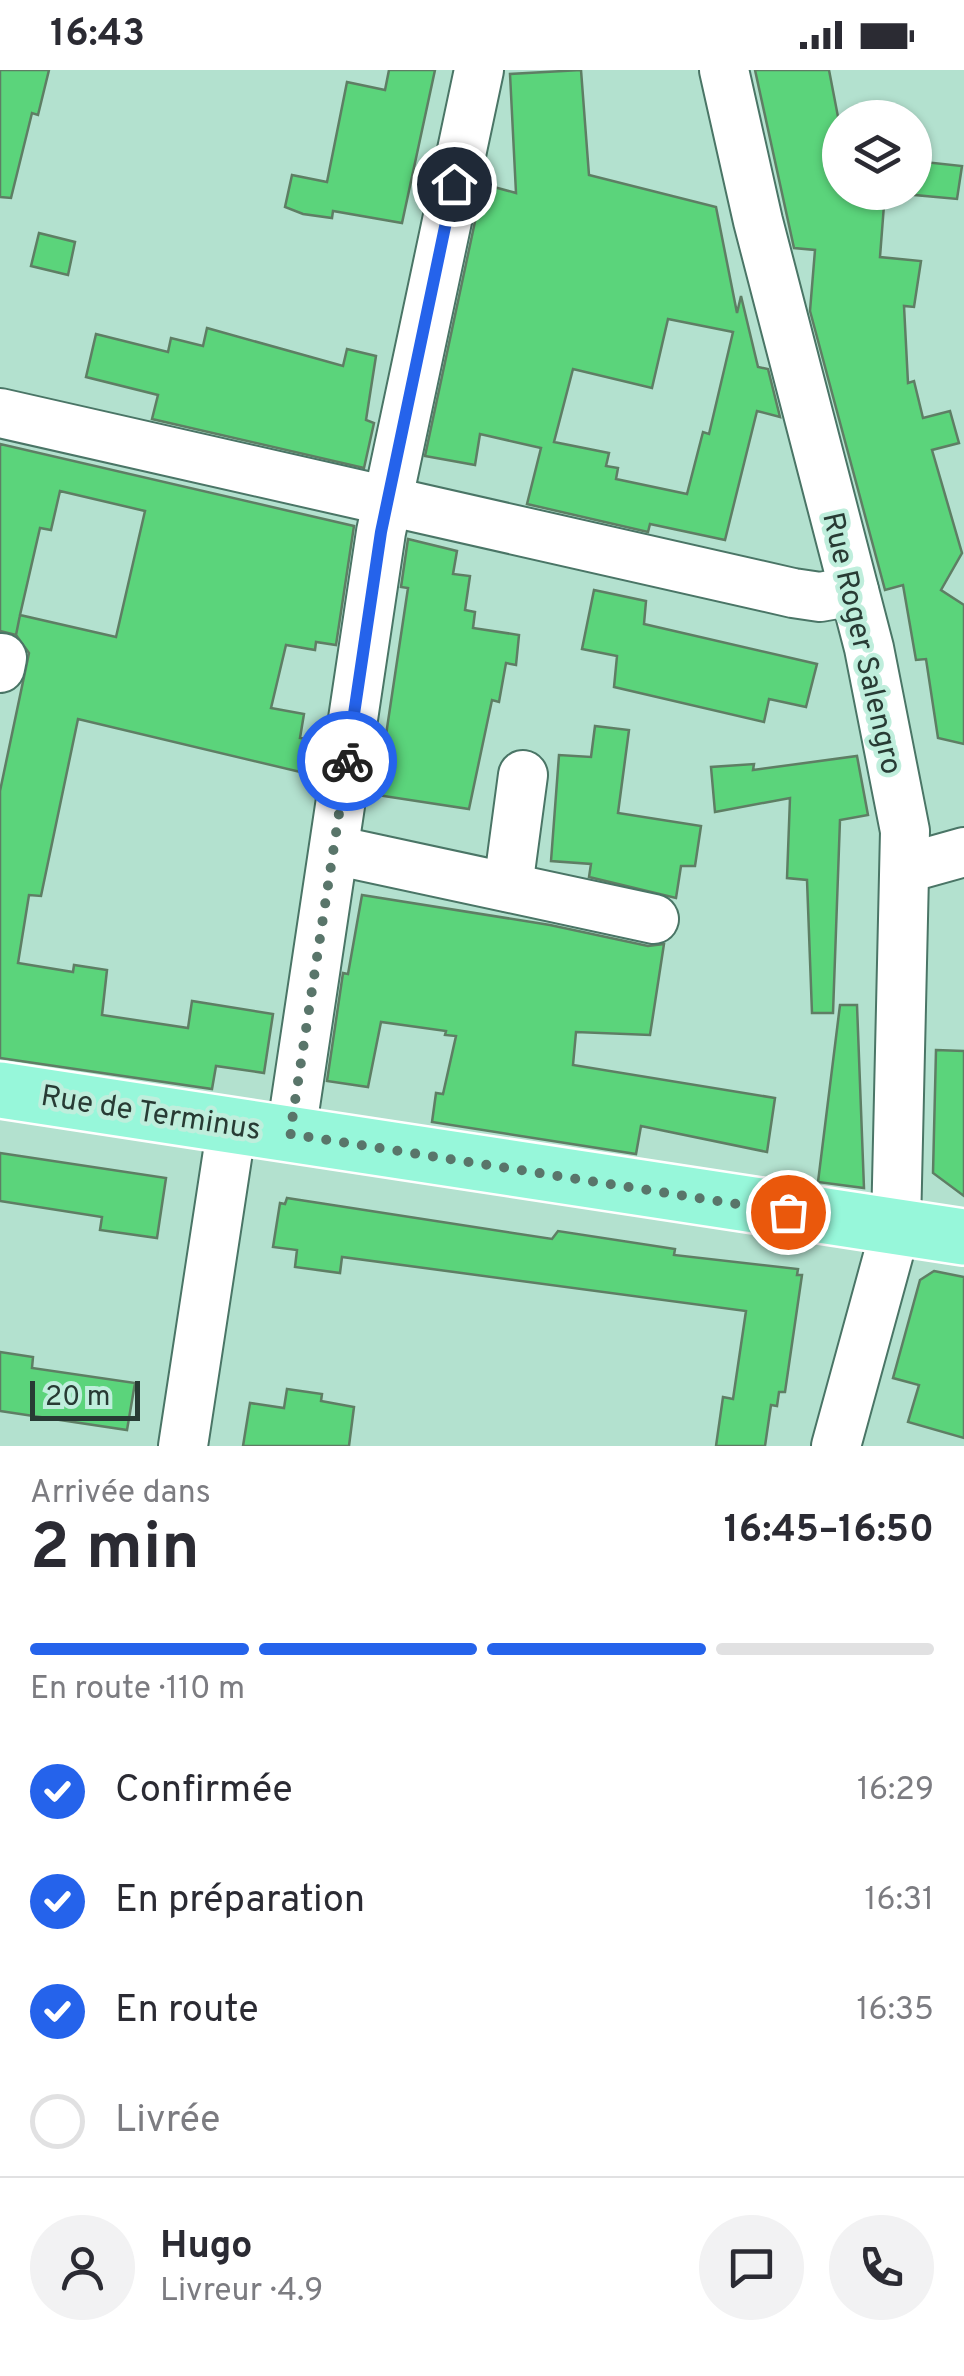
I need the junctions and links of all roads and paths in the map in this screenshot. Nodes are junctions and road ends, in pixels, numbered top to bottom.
1 (479, 70) edge
2 (724, 70) edge
3 (0, 414) edge
4 (387, 500) junction
5 (854, 591) junction
6 (523, 775) dead end
7 (334, 850) junction
8 (964, 852) edge
9 (907, 868) junction
10 (508, 887) junction
11 (654, 918) dead end
12 (0, 1090) edge
13 (232, 1124) junction
14 (290, 1134) junction
15 (896, 1227) junction
16 (964, 1237) edge
17 (183, 1446) edge
18 (836, 1446) edge

1 - 4 street
2 - 5 street, Rue Roger Salengro
3 - 4 street
4 - 5 street
4 - 7 street
5 - 9 street, Rue Roger Salengro
6 - 10 street
7 - 10 street
7 - 14 street
8 - 9 street
9 - 15 street, Rue Roger Salengro
10 - 11 street
12 - 13 main road, Rue de Terminus
13 - 14 main road, Rue de Terminus
13 - 17 street
14 - 15 main road, Rue de Terminus
15 - 16 main road, Rue de Terminus
15 - 18 street, Rue Roger Salengro

